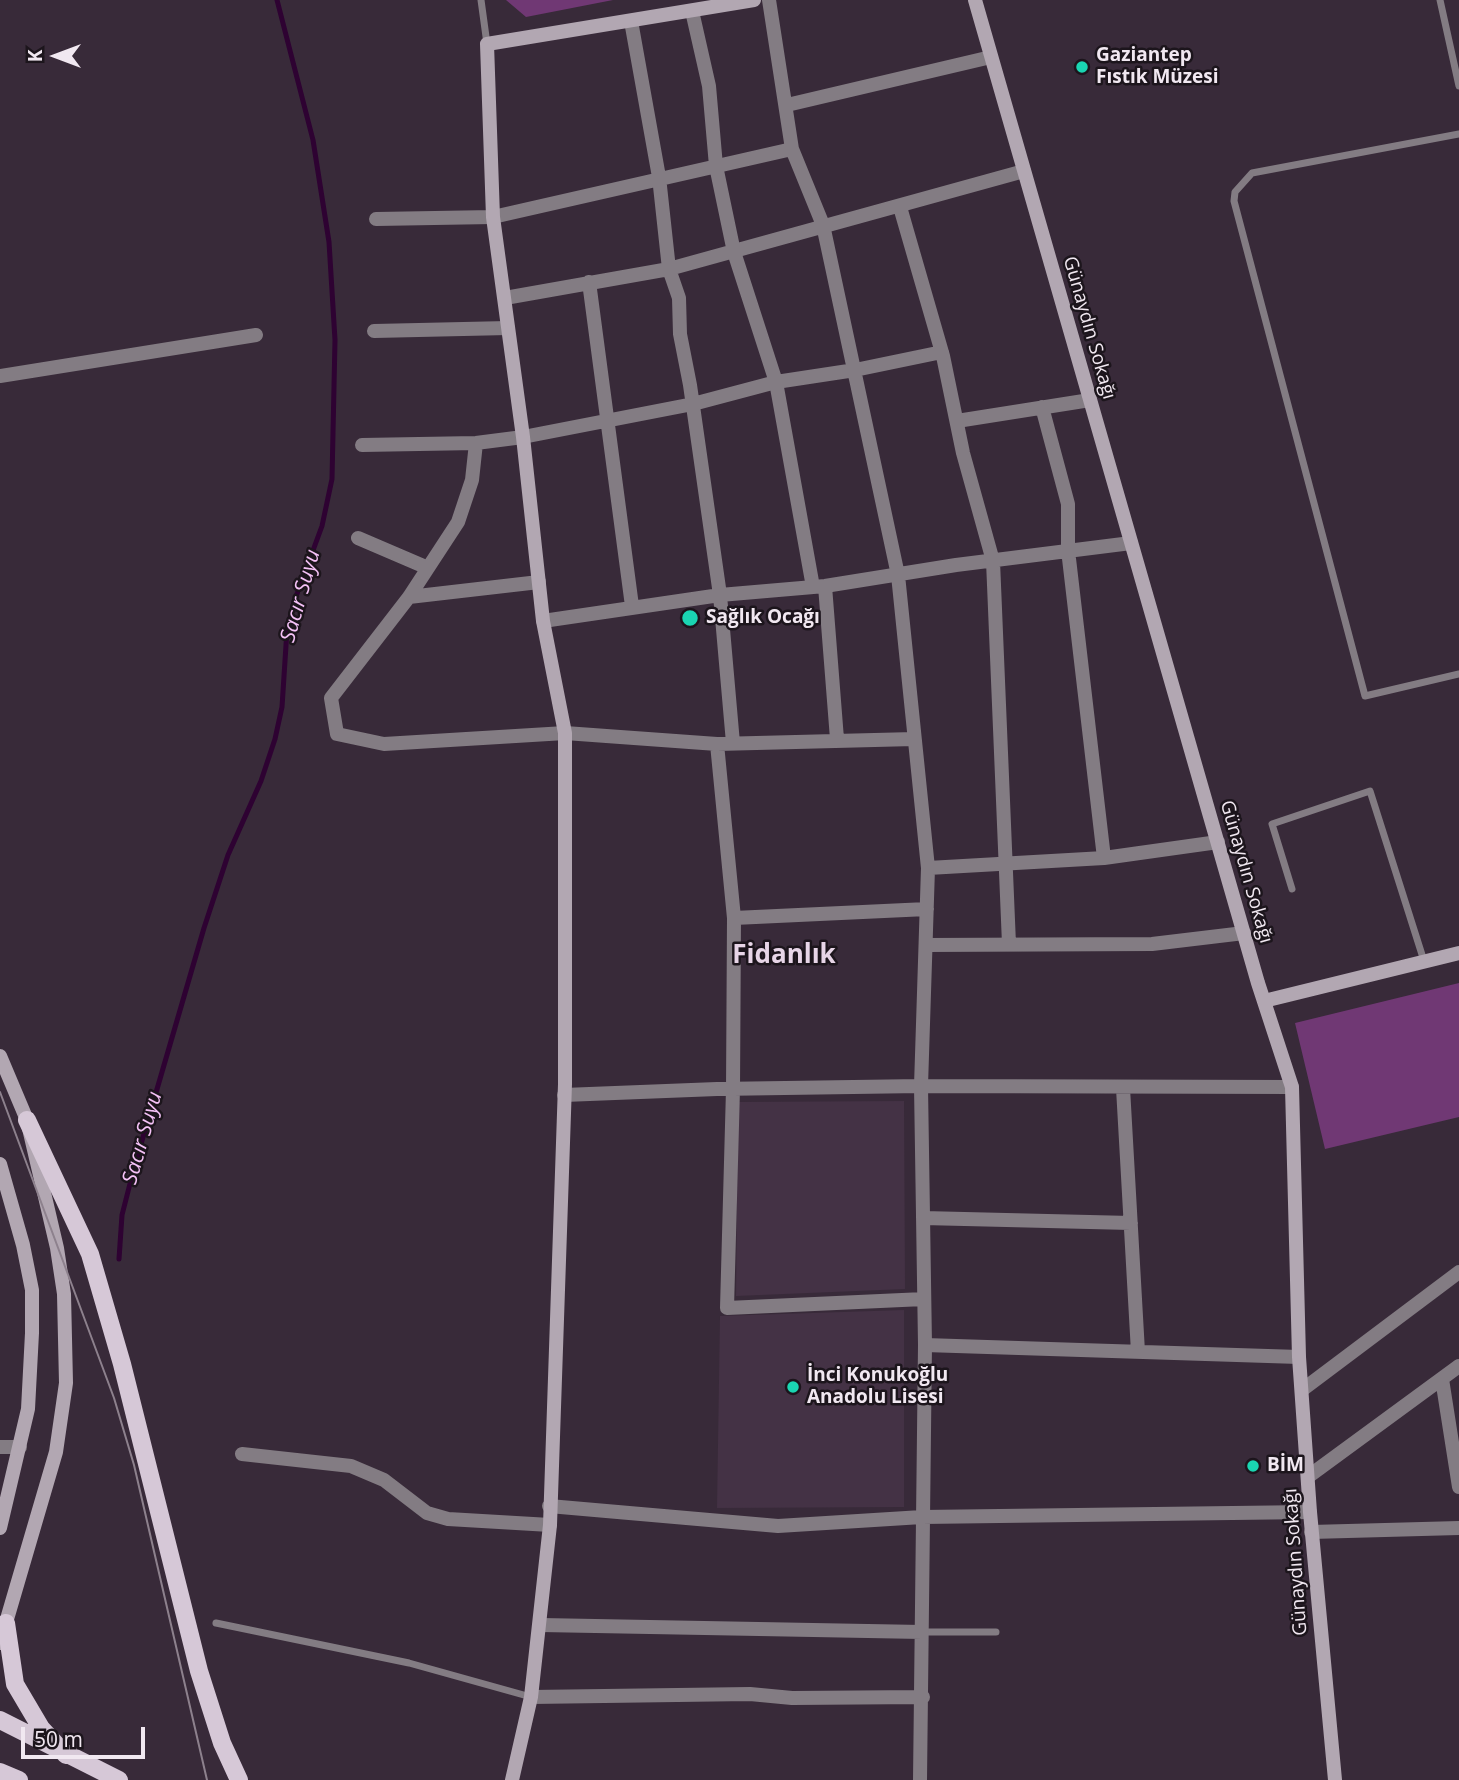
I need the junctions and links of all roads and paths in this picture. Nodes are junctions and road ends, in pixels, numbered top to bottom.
1 (481, 0) edge
2 (754, 0) edge
3 (769, 0) edge
4 (975, 0) edge
5 (1440, 0) edge
6 (692, 11) junction
7 (631, 21) junction
8 (487, 44) junction
9 (991, 57) junction
10 (1459, 86) edge
11 (786, 106) junction
12 (1459, 134) edge
13 (792, 149) junction
14 (716, 166) junction
15 (1024, 171) junction
16 (659, 177) junction
17 (901, 207) junction
18 (493, 217) junction
19 (376, 219) dead end
20 (823, 225) junction
21 (734, 252) junction
22 (669, 269) junction
23 (589, 282) junction
24 (505, 298) junction
25 (508, 328) junction
26 (374, 331) dead end
27 (256, 335) dead end
28 (942, 352) junction
29 (855, 370) junction
30 (0, 376) edge
31 (776, 382) junction
32 (1090, 400) junction
33 (692, 404) junction
34 (1042, 407) junction
35 (957, 421) junction
36 (607, 422) junction
37 (523, 437) junction
38 (476, 443) junction
39 (362, 445) dead end
40 (358, 538) dead end
41 (1131, 543) junction
42 (1068, 550) junction
43 (993, 561) junction
44 (428, 568) junction
45 (898, 575) junction
46 (538, 582) junction
47 (819, 586) junction
48 (720, 594) junction
49 (409, 597) junction
50 (632, 606) junction
51 (543, 621) junction
52 (1459, 674) edge
53 (565, 733) junction
54 (837, 739) junction
55 (915, 739) junction
56 (733, 743) junction
57 (717, 744) junction
58 (1217, 842) junction
59 (1104, 858) junction
60 (1007, 863) junction
61 (928, 868) junction
62 (1292, 888) dead end
63 (926, 909) junction
64 (734, 918) junction
65 (1244, 933) junction
66 (1009, 944) junction
67 (926, 945) junction
68 (1459, 953) edge
69 (1424, 961) junction
70 (1264, 1001) junction
71 (0, 1056) edge
72 (921, 1086) junction
73 (1292, 1087) junction
74 (733, 1088) junction
75 (1123, 1088) junction
76 (564, 1095) junction
77 (27, 1120) junction
78 (0, 1164) edge
79 (923, 1218) junction
80 (1131, 1223) junction
81 (1459, 1272) edge
82 (924, 1299) junction
83 (925, 1345) junction
84 (1138, 1352) junction
85 (1299, 1357) junction
86 (1459, 1366) edge
87 (1442, 1379) junction
88 (1302, 1390) junction
89 (0, 1447) edge
90 (20, 1447) junction
91 (242, 1454) dead end
92 (1309, 1476) junction
93 (1459, 1487) edge
94 (549, 1506) junction
95 (1310, 1512) junction
96 (922, 1517) junction
97 (550, 1525) junction
98 (0, 1528) edge
99 (1459, 1528) edge
100 (1311, 1532) junction
101 (6, 1623) junction
102 (215, 1623) dead end
103 (541, 1625) junction
104 (922, 1632) junction
105 (996, 1633) dead end
106 (0, 1643) edge
107 (531, 1697) junction
108 (923, 1698) junction
109 (0, 1720) edge
110 (66, 1755) junction
111 (0, 1772) edge
112 (19, 1780) edge
113 (119, 1780) edge
114 (239, 1780) edge
115 (512, 1780) edge
116 (920, 1780) edge
117 (1335, 1780) edge

1 - 8 lane
2 - 6 street
3 - 11 street
4 - 9 street, Günaydın Sokağı
5 - 10 lane
6 - 7 street
6 - 14 street
7 - 8 street
7 - 16 street
8 - 18 street
9 - 11 street
9 - 15 street, Günaydın Sokağı
11 - 13 street
12 - 52 lane
13 - 14 street
13 - 20 street
14 - 16 street
14 - 21 street
15 - 17 street
15 - 32 street, Günaydın Sokağı
16 - 18 street
16 - 22 street
17 - 20 street
17 - 28 street
18 - 19 street
18 - 24 street
20 - 21 street
20 - 29 street
21 - 22 street
21 - 31 street
22 - 23 street
22 - 33 street
23 - 24 street
23 - 36 street
24 - 25 street
25 - 26 street
25 - 37 street
27 - 30 street
28 - 29 street
28 - 35 street
29 - 31 street
29 - 45 street
31 - 33 street
31 - 47 street
32 - 34 street
32 - 41 street, Günaydın Sokağı
33 - 36 street
33 - 48 street
34 - 35 street
34 - 42 street
35 - 43 street
36 - 37 street
36 - 50 street
37 - 38 street
37 - 46 street
38 - 39 street
38 - 44 street
40 - 44 street
41 - 42 street
41 - 58 street, Günaydın Sokağı
42 - 43 street
42 - 59 street
43 - 45 street
43 - 60 street
44 - 49 street
45 - 47 street
45 - 55 street
46 - 49 street
46 - 51 street
47 - 48 street
47 - 54 street
48 - 50 street
48 - 56 street
49 - 53 street
50 - 51 street
51 - 53 street
53 - 57 street
53 - 76 street
54 - 55 street
54 - 56 street
55 - 61 street
56 - 57 street
57 - 64 street
58 - 59 street
58 - 65 street, Günaydın Sokağı
59 - 60 street
60 - 61 street
60 - 66 street
61 - 63 street
62 - 69 lane
63 - 64 street
63 - 67 street
64 - 74 street
65 - 66 street
65 - 70 street, Günaydın Sokağı
66 - 67 street
67 - 72 street
68 - 69 street
69 - 70 street
70 - 73 street, Günaydın Sokağı
71 - 77 street
72 - 74 street
72 - 75 street
72 - 79 street
73 - 75 street
73 - 85 street, Günaydın Sokağı
74 - 76 street
74 - 82 street
75 - 80 street
76 - 94 street
77 - 101 street
77 - 114 main road
78 - 90 street
79 - 80 street
79 - 82 street
80 - 84 street
81 - 88 street
82 - 83 street
83 - 84 street
83 - 96 street
84 - 85 street
85 - 88 street, Günaydın Sokağı
86 - 87 street
87 - 92 street
87 - 93 street
88 - 92 street, Günaydın Sokağı
89 - 90 street
90 - 98 street
91 - 97 street
92 - 95 street, Günaydın Sokağı
94 - 96 street
94 - 97 street
95 - 96 street
95 - 100 street, Günaydın Sokağı
96 - 104 street
97 - 103 street
99 - 100 street
100 - 117 street, Günaydın Sokağı
101 - 106 street
101 - 110 main road
102 - 107 lane
103 - 104 street
103 - 107 street
104 - 105 lane
104 - 108 street
107 - 108 street
107 - 115 street
108 - 116 street
109 - 110 main road
110 - 113 main road
111 - 112 main road

